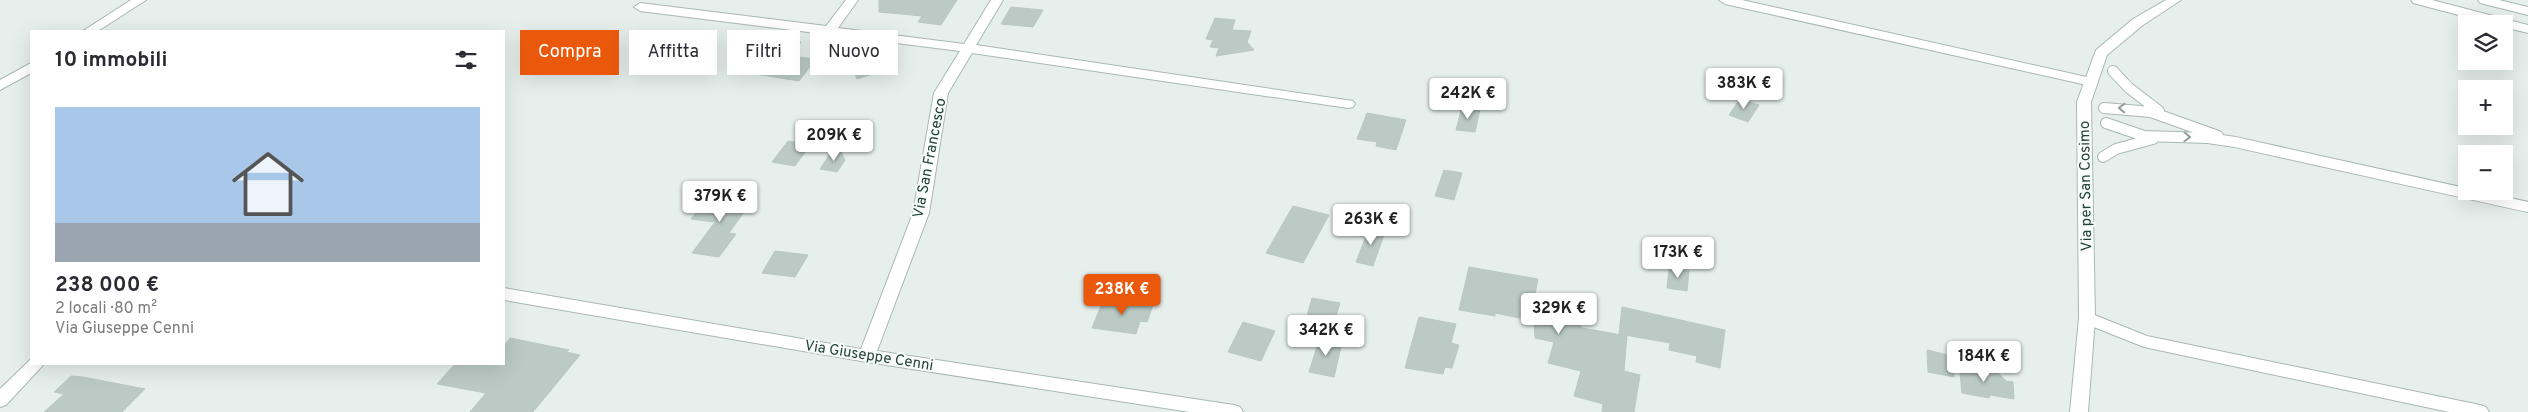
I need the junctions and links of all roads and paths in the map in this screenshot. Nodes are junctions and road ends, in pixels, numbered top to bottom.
1 (140, 0) edge
2 (646, 0) edge
3 (852, 0) edge
4 (997, 0) edge
5 (1725, 0) edge
6 (2175, 0) edge
7 (2417, 0) edge
8 (2484, 0) edge
9 (2528, 12) edge
10 (2528, 29) edge
11 (91, 30) edge
12 (821, 30) edge
13 (830, 30) edge
14 (898, 40) edge
15 (967, 48) junction
16 (30, 68) edge
17 (2113, 71) dead end
18 (2091, 82) junction
19 (0, 86) edge
20 (1348, 104) dead end
21 (2104, 108) dead end
22 (2178, 120) junction
23 (2106, 123) dead end
24 (2164, 137) junction
25 (2235, 142) junction
26 (2103, 157) dead end
27 (2528, 208) edge
28 (505, 294) edge
29 (2087, 318) junction
30 (867, 356) junction
31 (35, 365) edge
32 (0, 400) edge
33 (1234, 412) edge
34 (2079, 412) edge
35 (2480, 412) edge

1 - 11 street
2 - 12 street
3 - 13 street
4 - 15 street, Via San Francesco
5 - 18 street
6 - 18 street, Via per San Cosimo
7 - 10 street
8 - 9 street
14 - 15 street
15 - 20 street
15 - 30 street, Via San Francesco
16 - 19 street
17 - 22 lane
18 - 29 street, Via per San Cosimo
22 -> 21 lane
22 - 25 lane
23 - 24 lane
24 -> 25 lane
24 - 26 lane
25 - 27 lane
28 - 30 street, Via Giuseppe Cenni
29 - 34 street, Via per San Cosimo
29 - 35 street
30 - 33 street, Via Giuseppe Cenni
31 - 32 street

